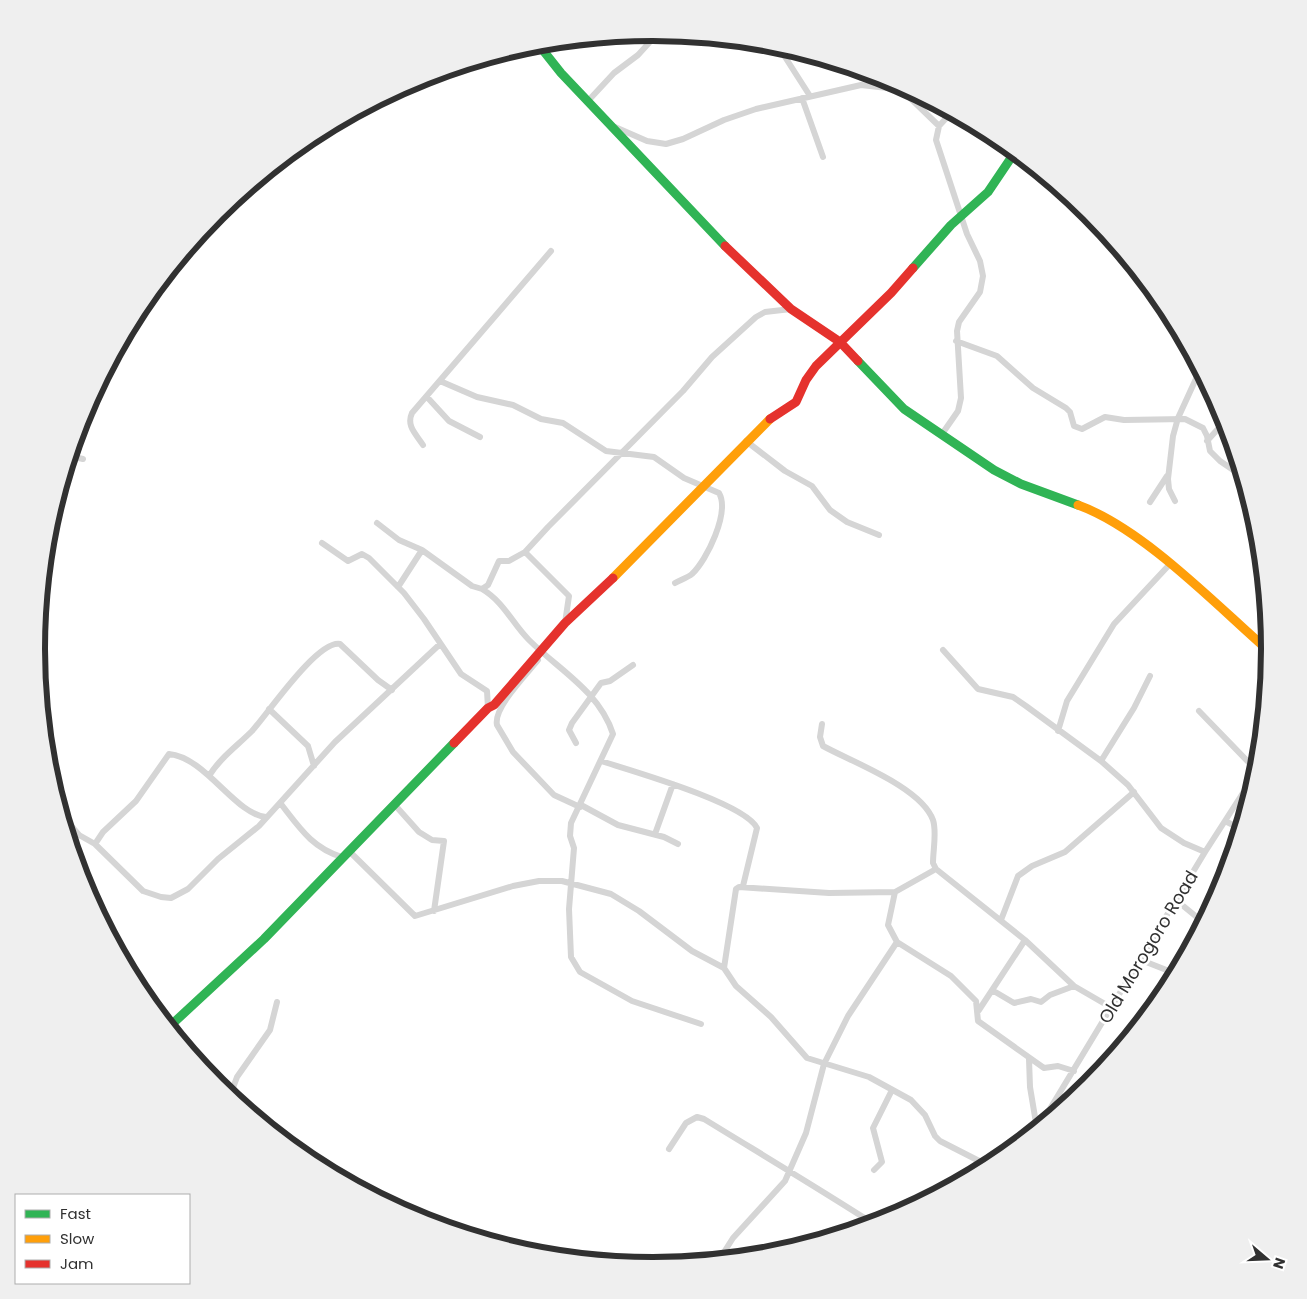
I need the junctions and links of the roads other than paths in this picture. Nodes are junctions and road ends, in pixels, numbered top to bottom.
1 (649, 41) edge
2 (544, 51) edge
3 (784, 56) edge
4 (885, 88) edge
5 (810, 96) junction
6 (802, 98) junction
7 (912, 99) edge
8 (588, 101) junction
9 (947, 117) edge
10 (939, 126) junction
11 (614, 127) junction
12 (823, 158) dead end
13 (1011, 158) edge
14 (962, 216) junction
15 (551, 251) dead end
16 (791, 309) junction
17 (956, 341) junction
18 (840, 342) junction
19 (1197, 376) edge
20 (440, 381) junction
21 (427, 397) junction
22 (1178, 418) junction
23 (1219, 428) edge
24 (942, 434) junction
25 (480, 437) dead end
26 (746, 441) junction
27 (1208, 441) junction
28 (424, 445) dead end
29 (621, 453) junction
30 (77, 458) edge
31 (83, 459) dead end
32 (1234, 470) edge
33 (1168, 472) junction
34 (703, 484) junction
35 (1176, 501) dead end
36 (1150, 502) dead end
37 (377, 523) dead end
38 (879, 535) dead end
39 (322, 543) dead end
40 (422, 550) junction
41 (526, 552) junction
42 (1170, 564) junction
43 (675, 583) dead end
44 (398, 587) junction
45 (482, 589) junction
46 (565, 623) junction
47 (439, 645) junction
48 (1262, 645) edge
49 (943, 650) dead end
50 (543, 651) junction
51 (633, 665) dead end
52 (1150, 676) dead end
53 (392, 690) junction
54 (591, 697) junction
55 (488, 708) junction
56 (269, 709) junction
57 (1199, 711) dead end
58 (822, 724) dead end
59 (1058, 731) junction
60 (576, 743) dead end
61 (601, 761) junction
62 (1101, 761) junction
63 (1251, 763) edge
64 (314, 766) junction
65 (209, 776) junction
66 (673, 784) junction
67 (1245, 790) edge
68 (1134, 792) junction
69 (281, 804) junction
70 (394, 804) junction
71 (580, 806) junction
72 (266, 817) junction
73 (1225, 821) junction
74 (1235, 826) edge
75 (72, 827) edge
76 (655, 834) junction
77 (95, 844) junction
78 (678, 844) dead end
79 (1205, 852) junction
80 (345, 854) junction
81 (936, 869) junction
82 (572, 883) junction
83 (743, 886) junction
84 (895, 892) junction
85 (1176, 900) junction
86 (434, 910) junction
87 (1199, 919) edge
88 (1001, 920) junction
89 (1025, 940) junction
90 (897, 942) junction
91 (1140, 960) junction
92 (724, 968) junction
93 (1169, 971) edge
94 (1074, 986) junction
95 (992, 990) junction
96 (276, 1002) dead end
97 (1112, 1008) junction
98 (978, 1012) junction
99 (173, 1023) edge
100 (701, 1024) dead end
101 (1029, 1059) junction
102 (824, 1064) junction
103 (1074, 1071) junction
104 (233, 1089) edge
105 (892, 1090) junction
106 (1059, 1095) junction
107 (1064, 1099) edge
108 (1048, 1113) edge
109 (1037, 1122) edge
110 (669, 1149) dead end
111 (981, 1162) edge
112 (874, 1170) dead end
113 (792, 1172) junction
114 (866, 1219) edge
115 (722, 1254) edge

1 - 8 street
2 - 8 street
3 - 5 street
4 - 5 street
5 - 6 street
6 - 11 street
6 - 12 street
7 - 10 street
8 - 11 street
9 - 10 street
10 - 14 street
11 - 16 street
13 - 14 street
14 - 17 street
14 - 18 street
15 - 20 street
16 - 18 street
16 - 29 street
17 - 22 street
17 - 24 street
18 - 24 street
18 - 26 street
19 - 22 street
20 - 21 street
20 - 29 street
21 - 25 street
21 - 28 street
22 - 27 street
22 - 33 street
23 - 27 street
24 - 42 street
26 - 34 street
26 - 38 street
27 - 32 street
29 - 34 street
29 - 41 street
30 - 31 street
33 - 35 street
33 - 36 street
34 - 43 street
34 - 46 street
37 - 40 street
39 - 44 street
40 - 44 street
40 - 45 street
41 - 45 street
41 - 46 street
42 - 48 street
42 - 59 street
44 - 47 street
45 - 50 street
46 - 50 street
47 - 53 street
47 - 55 street
49 - 59 street
50 - 54 street
50 - 55 street
50 - 71 street
51 - 54 street
52 - 62 street
53 - 56 street
53 - 64 street
54 - 60 street
54 - 61 street
55 - 70 street
56 - 64 street
56 - 65 street
57 - 63 street
58 - 81 street
59 - 62 street
61 - 66 street
61 - 71 street
62 - 68 street
64 - 69 street
65 - 72 street
65 - 77 street
66 - 76 street
66 - 83 street
67 - 73 street, Old Morogoro Road
68 - 79 street
68 - 88 street
69 - 72 street
69 - 80 street
70 - 80 street
70 - 86 street
71 - 76 street
71 - 82 street
72 - 77 street
73 - 74 street
73 - 79 street, Old Morogoro Road
75 - 77 street
76 - 78 street
79 - 85 street, Old Morogoro Road
80 - 86 street
80 - 99 street
81 - 84 street
81 - 88 street
82 - 86 street
82 - 92 street
82 - 100 street
83 - 84 street
83 - 92 street
84 - 90 street
85 - 87 street
85 - 91 street, Old Morogoro Road
88 - 89 street
89 - 94 street
89 - 95 street
90 - 98 street
90 - 102 street
91 - 93 street
91 - 97 street, Old Morogoro Road
92 - 102 street
94 - 95 street
94 - 97 street
95 - 98 street
96 - 104 street
97 - 103 street, Old Morogoro Road
98 - 101 street
101 - 103 street
101 - 109 street
102 - 105 street
102 - 113 street
103 - 106 street, Old Morogoro Road
105 - 111 street
105 - 112 street
106 - 107 street
106 - 108 street, Old Morogoro Road
110 - 113 street
113 - 114 street
113 - 115 street

